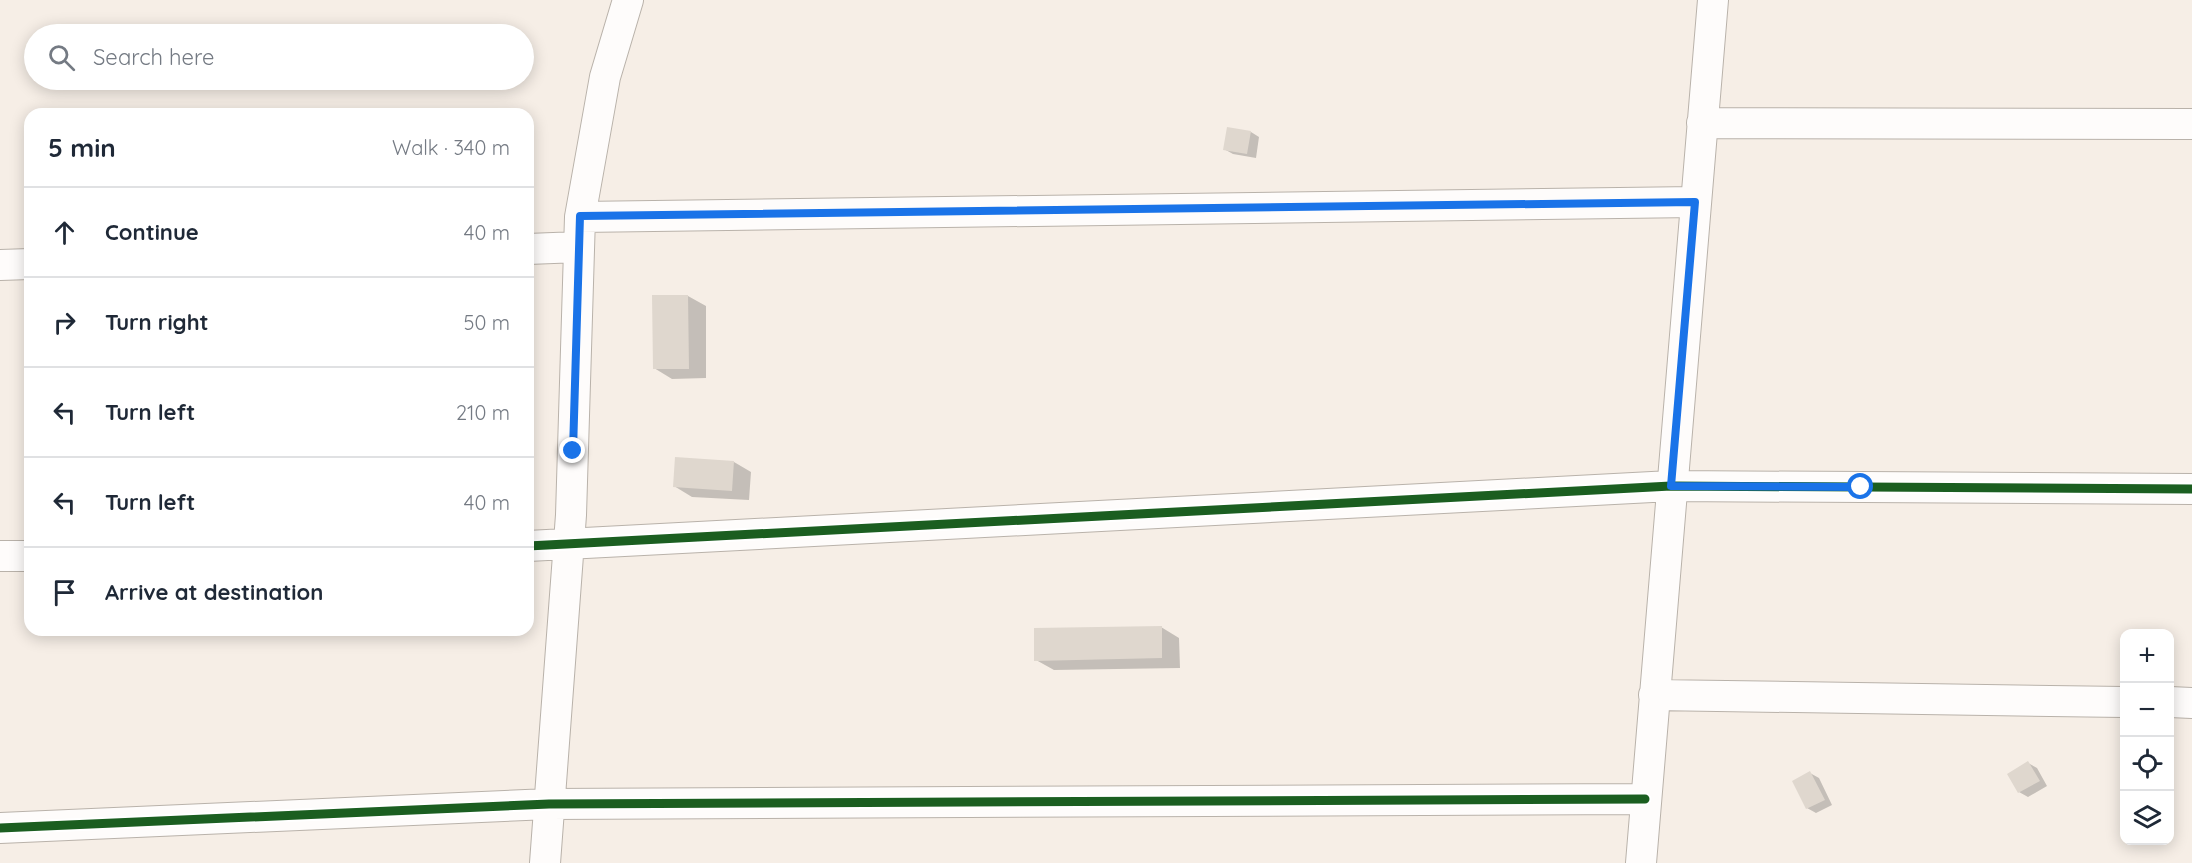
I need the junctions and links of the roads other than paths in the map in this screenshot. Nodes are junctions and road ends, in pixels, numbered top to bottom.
1 (628, 0) edge
2 (1713, 0) edge
3 (1702, 123) junction
4 (2192, 124) edge
5 (1695, 202) junction
6 (580, 216) junction
7 (579, 247) junction
8 (534, 249) edge
9 (24, 264) edge
10 (0, 265) edge
11 (1671, 486) junction
12 (2192, 489) edge
13 (569, 545) junction
14 (534, 546) edge
15 (0, 556) edge
16 (24, 556) edge
17 (1654, 695) junction
18 (2120, 702) edge
19 (2174, 702) edge
20 (2192, 703) edge
21 (1645, 799) junction
22 (549, 804) junction
23 (0, 828) edge
24 (545, 863) edge
25 (1641, 863) edge

1 - 6 street
2 - 3 street
3 - 4 street
3 - 5 street
5 - 6 street
5 - 11 street
6 - 7 street
7 - 8 street
7 - 13 street
9 - 10 street
11 - 12 street
11 - 13 street
11 - 17 street
13 - 14 street
13 - 22 street
15 - 16 street
17 - 18 street
17 - 21 street
19 - 20 street
21 - 22 street
21 - 25 street
22 - 23 street
22 - 24 street

